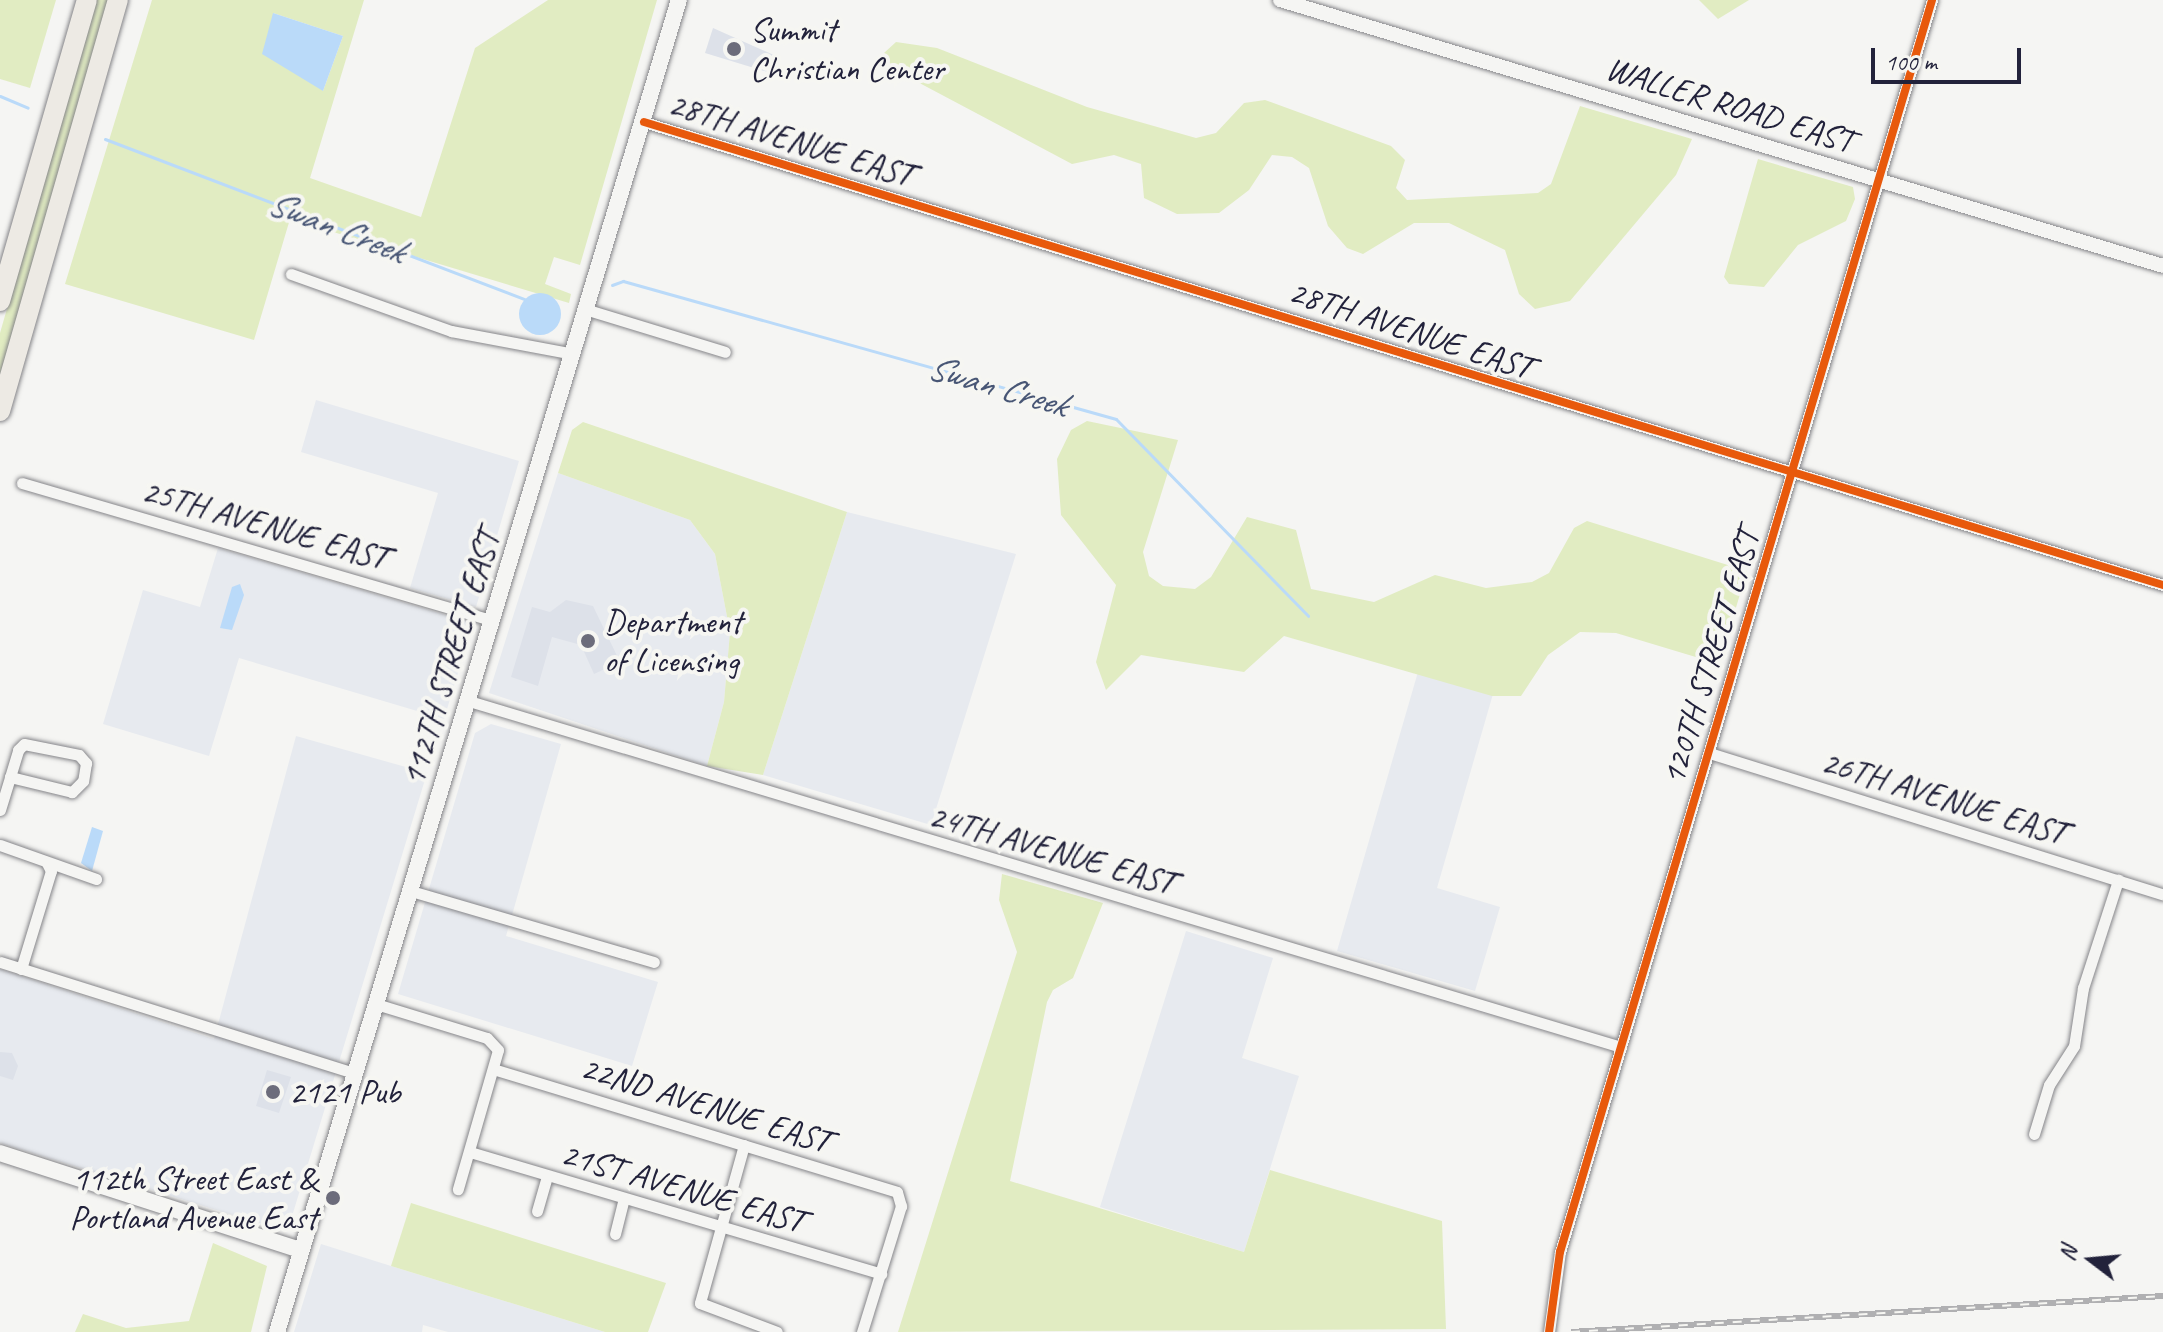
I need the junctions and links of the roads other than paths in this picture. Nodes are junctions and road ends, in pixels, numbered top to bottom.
1 (87, 0) edge
2 (118, 0) edge
3 (679, 0) edge
4 (1280, 0) edge
5 (1932, 0) edge
6 (644, 122) junction
7 (1878, 180) junction
8 (2163, 266) edge
9 (291, 274) dead end
10 (0, 301) edge
11 (588, 310) junction
12 (725, 352) dead end
13 (574, 354) junction
14 (0, 411) edge
15 (1792, 473) junction
16 (22, 483) dead end
17 (2163, 585) edge
18 (492, 620) junction
19 (469, 701) junction
20 (1709, 753) junction
21 (10, 777) junction
22 (0, 810) edge
23 (0, 845) edge
24 (47, 863) junction
25 (96, 879) dead end
26 (2118, 880) junction
27 (411, 891) junction
28 (2163, 894) edge
29 (0, 962) edge
30 (654, 962) dead end
31 (21, 969) junction
32 (376, 1004) junction
33 (1621, 1047) junction
34 (493, 1069) junction
35 (355, 1073) junction
36 (2034, 1134) dead end
37 (744, 1145) junction
38 (470, 1152) junction
39 (0, 1153) edge
40 (547, 1176) junction
41 (458, 1189) dead end
42 (624, 1199) junction
43 (537, 1211) dead end
44 (717, 1226) junction
45 (615, 1234) dead end
46 (301, 1250) junction
47 (881, 1274) junction
48 (277, 1332) edge
49 (777, 1332) edge
50 (863, 1332) edge
51 (1549, 1332) edge

1 - 10 highway
2 - 14 highway
3 - 6 main road, 112TH STREET EAST
4 - 7 street, WALLER ROAD EAST
5 - 7 street, 120TH STREET EAST
6 - 11 main road, 112TH STREET EAST
6 - 15 street, 28TH AVENUE EAST
7 - 8 street, WALLER ROAD EAST
7 - 15 street, 120TH STREET EAST
9 - 13 street
11 - 12 street
11 - 13 main road, 112TH STREET EAST
13 - 18 main road, 112TH STREET EAST
15 - 17 street, 28TH AVENUE EAST
15 - 20 street, 120TH STREET EAST
16 - 18 street, 25TH AVENUE EAST
18 - 19 main road, 112TH STREET EAST
19 - 27 main road, 112TH STREET EAST
19 - 33 street, 24TH AVENUE EAST
20 - 26 street, 26TH AVENUE EAST
20 - 33 street, 120TH STREET EAST
21 - 21 street
21 - 22 street
23 - 24 street
24 - 25 street
24 - 31 street
26 - 28 street, 26TH AVENUE EAST
26 - 36 street
27 - 30 street
27 - 32 main road, 112TH STREET EAST
29 - 31 street
31 - 35 street
32 - 34 street
32 - 35 main road, 112TH STREET EAST
33 - 51 street, 120TH STREET EAST
34 - 37 street, 22ND AVENUE EAST
34 - 38 street
35 - 46 main road, 112TH STREET EAST
37 - 44 street
37 - 47 street, 22ND AVENUE EAST
38 - 40 street, 21ST AVENUE EAST
38 - 41 street
39 - 46 main road
40 - 42 street, 21ST AVENUE EAST
40 - 43 street
42 - 44 street, 21ST AVENUE EAST
42 - 45 street
44 - 47 street, 21ST AVENUE EAST
44 - 49 street
46 - 48 main road, 112TH STREET EAST
47 - 50 street

